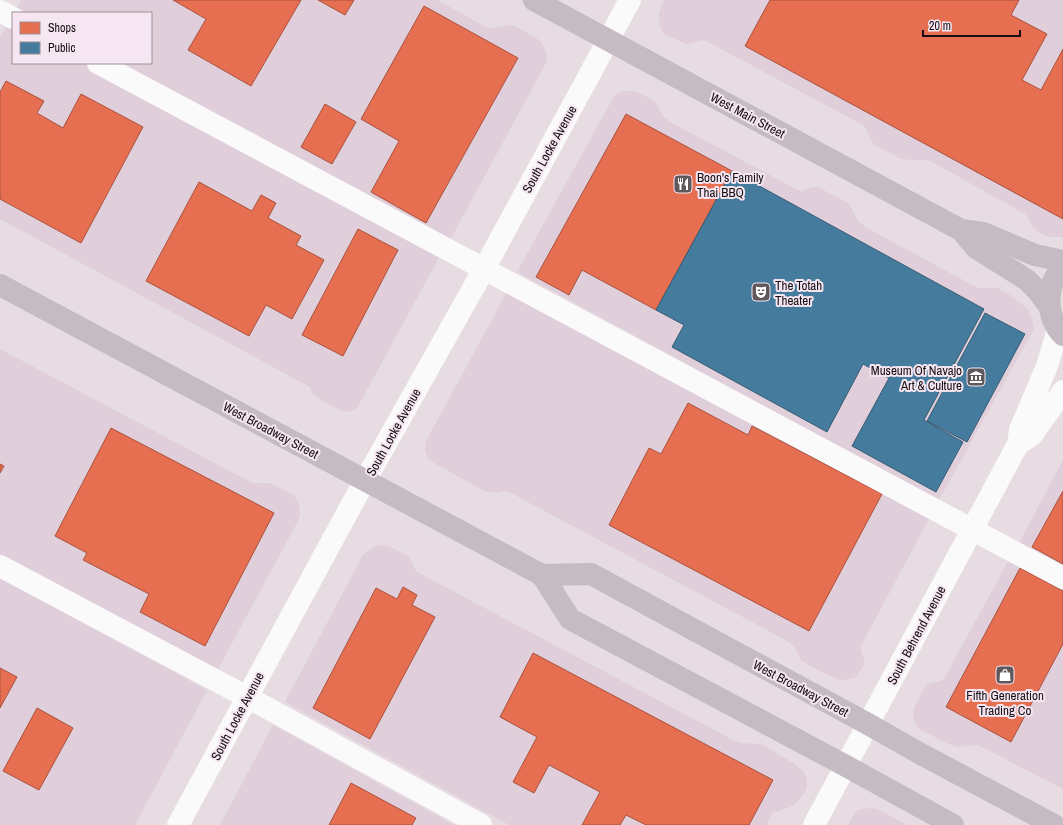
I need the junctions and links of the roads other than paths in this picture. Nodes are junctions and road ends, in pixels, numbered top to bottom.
1 (534, 0) edge
2 (630, 0) edge
3 (0, 11) edge
4 (12, 17) edge
5 (609, 40) junction
6 (100, 64) edge
7 (961, 230) junction
8 (1063, 260) edge
9 (1063, 268) edge
10 (484, 269) junction
11 (0, 285) edge
12 (1049, 306) junction
13 (1061, 333) edge
14 (1063, 391) edge
15 (1018, 444) junction
16 (366, 480) junction
17 (972, 529) junction
18 (0, 566) edge
19 (542, 575) junction
20 (1063, 578) edge
21 (247, 697) junction
22 (868, 724) junction
23 (846, 766) junction
24 (178, 825) edge
25 (481, 825) edge
26 (814, 825) edge
27 (953, 825) edge
28 (1054, 825) edge

1 - 5 main road, West Main Street
2 - 5 street, South Locke Avenue
3 - 4 street
5 - 7 main road, West Main Street
5 - 10 street, South Locke Avenue
6 - 10 street
7 - 8 main road, West Main Street
7 - 12 main road, West Main Street
9 - 12 main road
10 - 16 street, South Locke Avenue
10 - 17 street
11 - 16 main road, West Broadway Street
12 - 13 main road
13 - 15 street, South Behrend Avenue
14 - 15 street, South Behrend Avenue
15 - 17 street, South Behrend Avenue
16 - 19 main road, West Broadway Street
16 - 21 street, South Locke Avenue
17 - 20 street
17 - 22 street, South Behrend Avenue
18 - 21 street
19 - 22 main road, West Broadway Street
19 - 23 main road, West Broadway Street
21 - 24 street, South Locke Avenue
21 - 25 street
22 - 23 street, South Behrend Avenue
22 - 28 main road, West Broadway Street
23 - 26 street, South Behrend Avenue
23 - 27 main road, West Broadway Street

